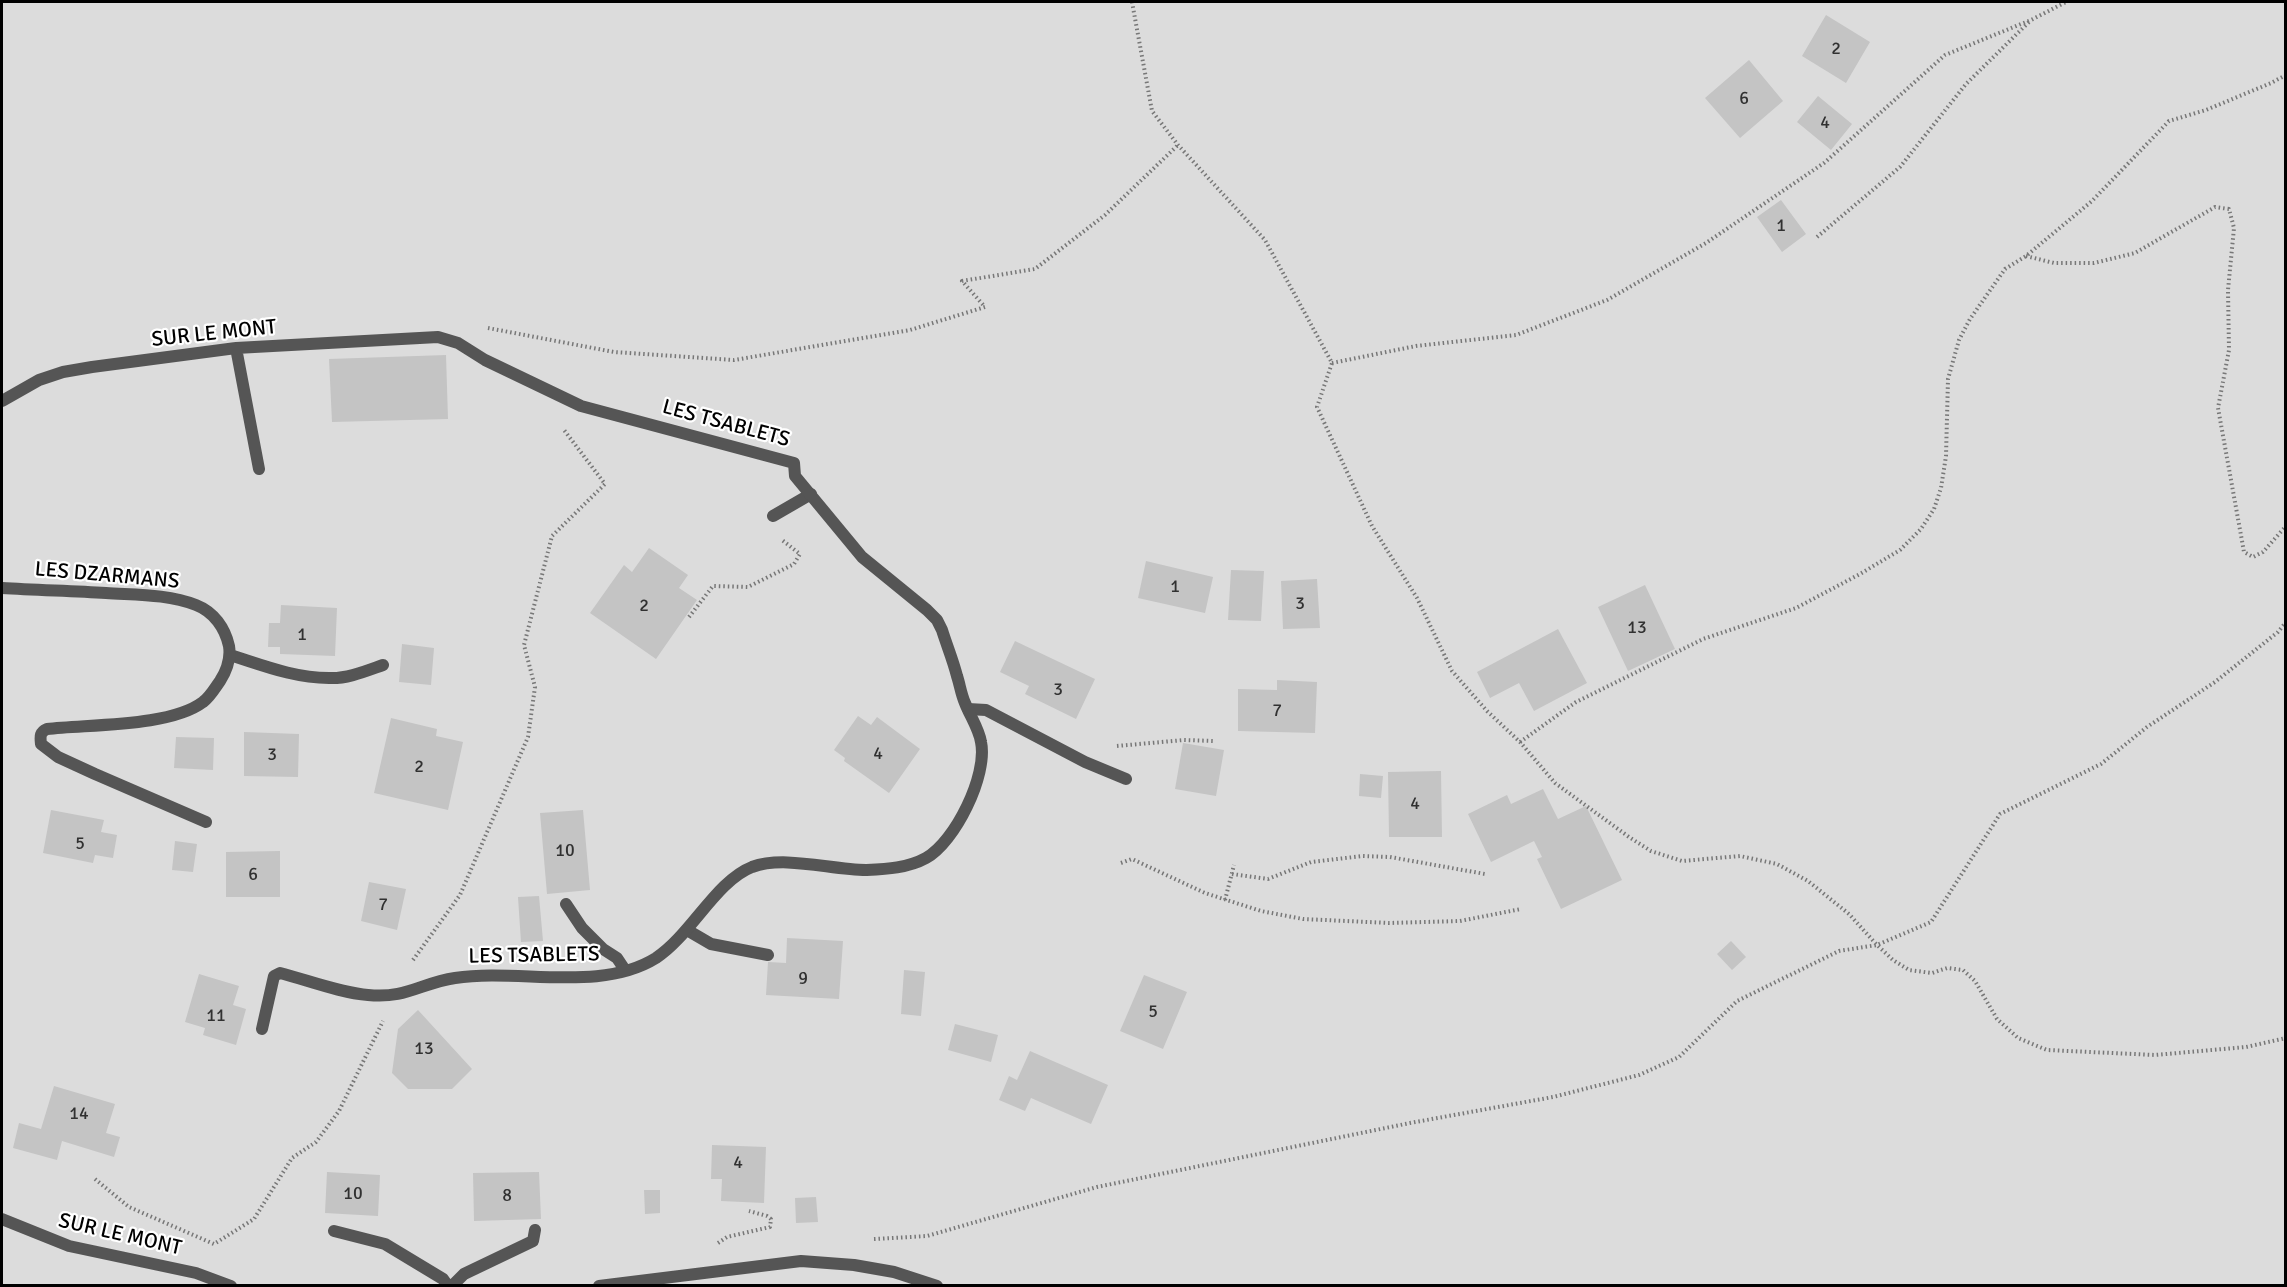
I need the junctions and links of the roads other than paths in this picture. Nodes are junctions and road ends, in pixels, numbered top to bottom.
1 (438, 337) joint
2 (236, 348) junction
3 (2, 401) edge
4 (259, 469) dead end
5 (811, 494) junction
6 (773, 516) road end
7 (2, 588) edge
8 (230, 655) junction
9 (382, 665) dead end
10 (968, 709) junction
11 (1126, 779) dead end
12 (206, 822) dead end
13 (566, 904) dead end
14 (687, 930) junction
15 (768, 955) dead end
16 (625, 970) junction
17 (262, 1029) dead end
18 (2, 1219) edge
19 (535, 1230) dead end
20 (334, 1231) dead end
21 (231, 1285) edge
22 (450, 1286) edge
23 (599, 1286) edge
24 (938, 1286) edge

1 - 2 street, SUR LE MONT
1 - 5 street, LES TSABLETS
2 - 3 street, SUR LE MONT
2 - 4 street
5 - 6 street
5 - 10 street, LES TSABLETS
7 - 8 street, LES DZARMANS
8 - 9 street
8 - 12 street
10 - 11 street
10 - 14 street, LES TSABLETS
13 - 16 street
14 - 15 street
14 - 16 street, LES TSABLETS
16 - 17 street, LES TSABLETS
18 - 21 street, SUR LE MONT
19 - 22 street
20 - 22 street
23 - 24 street

